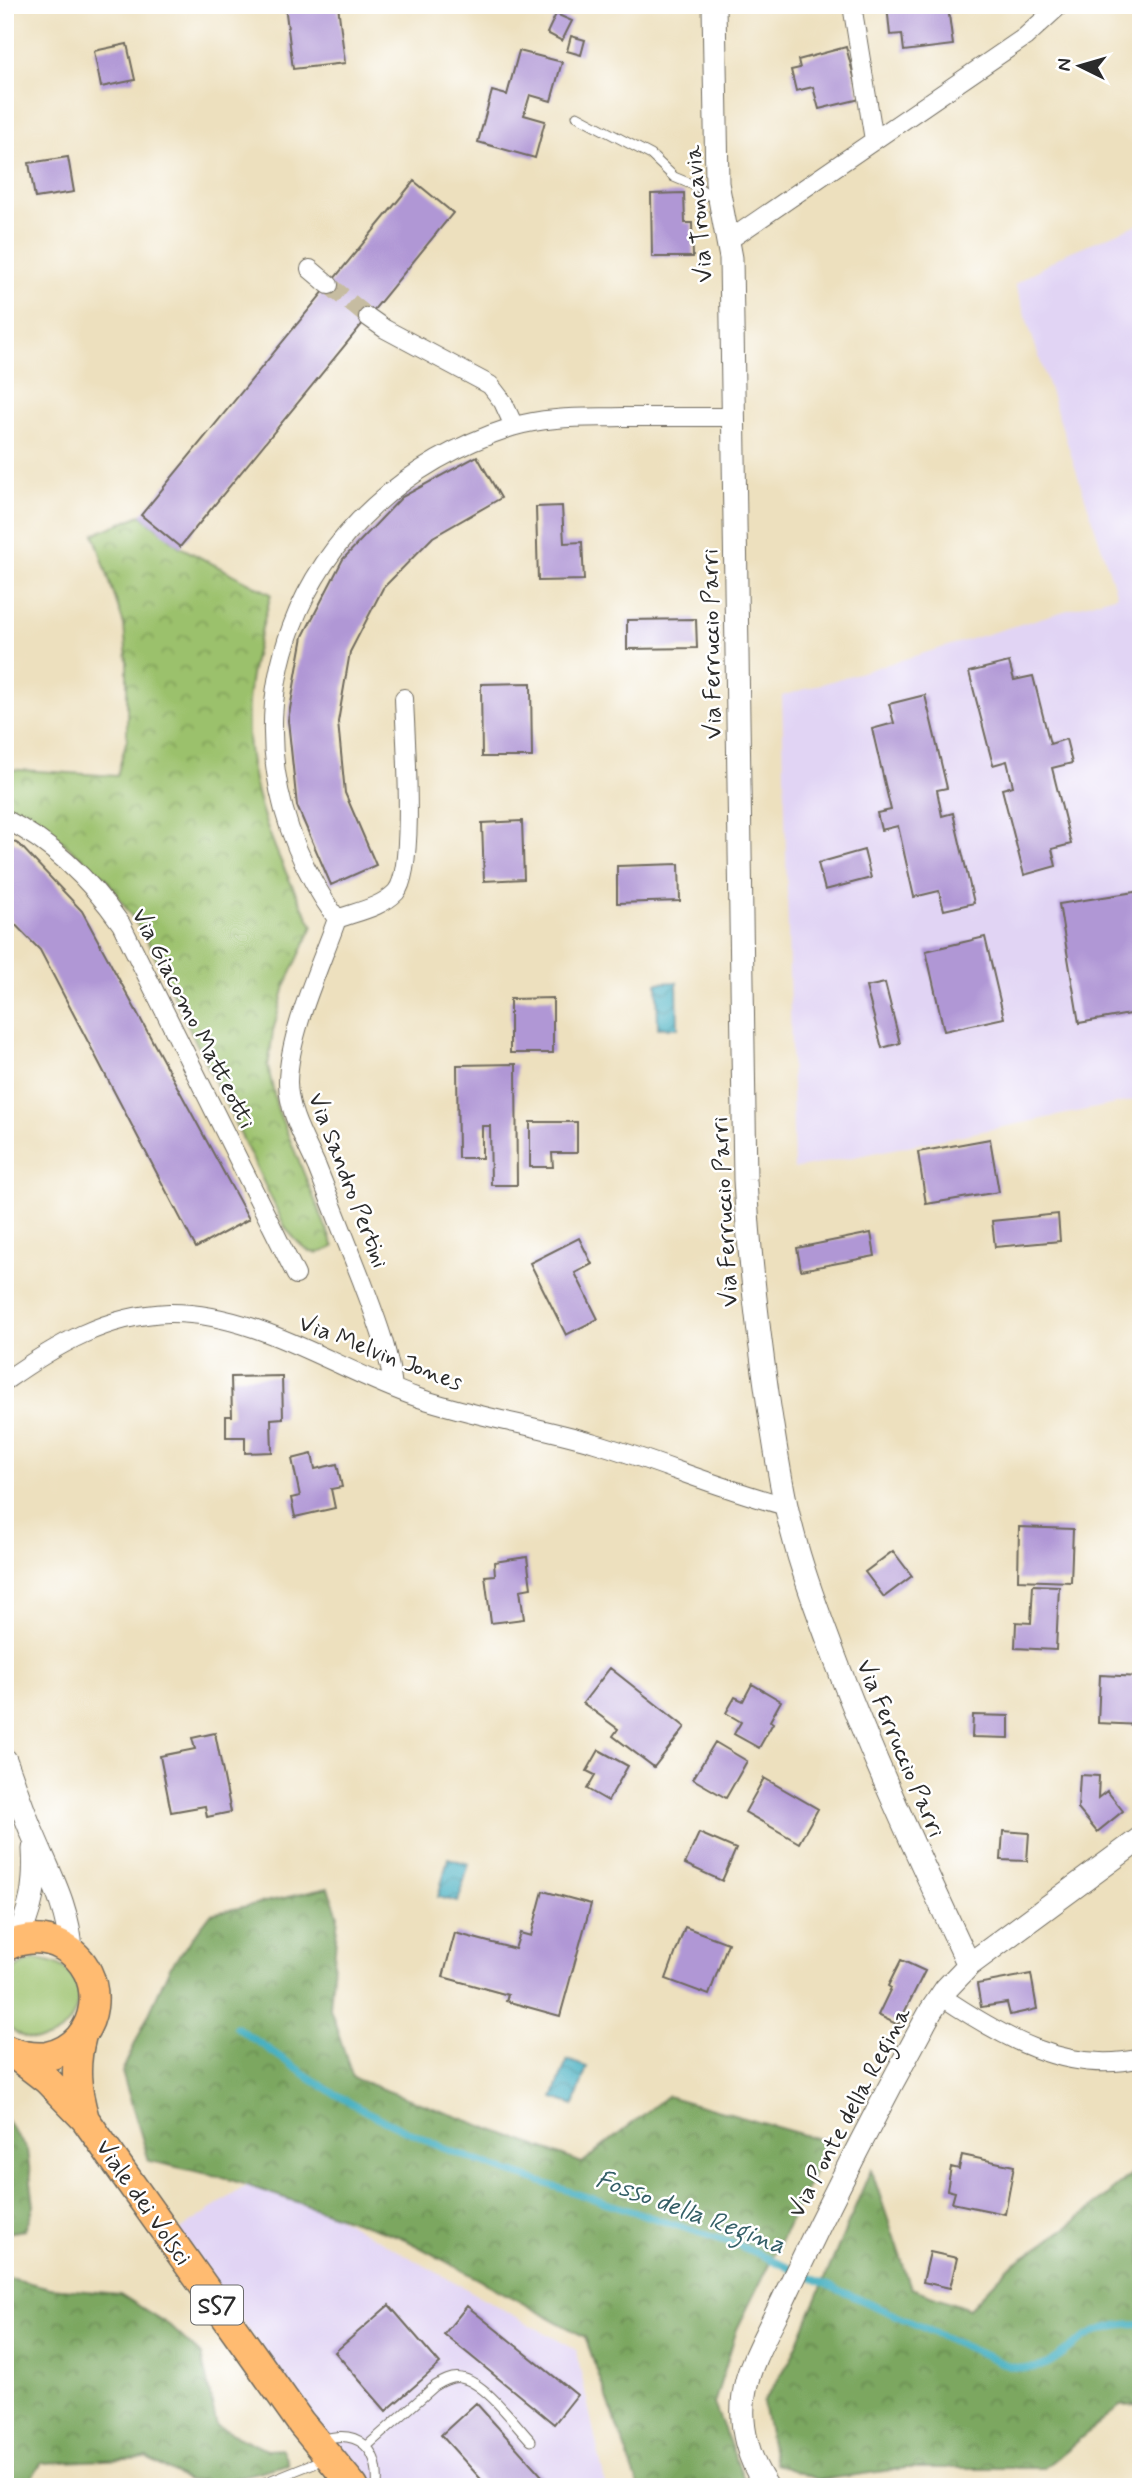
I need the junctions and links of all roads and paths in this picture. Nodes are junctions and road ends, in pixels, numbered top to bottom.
1 (714, 5) edge
2 (852, 5) edge
3 (1060, 5) edge
4 (577, 116) dead end
5 (874, 140) junction
6 (719, 205) junction
7 (729, 240) junction
8 (310, 268) dead end
9 (329, 285) tunnel mouth
10 (368, 317) tunnel mouth
11 (734, 417) junction
12 (514, 426) junction
13 (404, 698) dead end
14 (5, 819) edge
15 (337, 919) junction
16 (296, 1275) dead end
17 (5, 1381) edge
18 (393, 1388) junction
19 (786, 1506) junction
20 (5, 1760) edge
21 (33, 1835) junction
22 (1141, 1838) edge
23 (10, 1945) edge
24 (71, 1951) junction
25 (969, 1965) junction
26 (941, 1996) junction
27 (82, 2035) junction
28 (6, 2049) edge
29 (1141, 2058) edge
30 (85, 2119) junction
31 (531, 2441) dead end
32 (367, 2446) junction
33 (322, 2450) junction
34 (254, 2487) edge
35 (355, 2487) edge
36 (377, 2487) edge
37 (767, 2487) edge

1 - 6 street, Via Troncavia
2 - 5 street
3 - 5 street
4 - 6 lane
5 - 7 street
6 - 7 street, Via Troncavia
7 - 11 street, Via Troncavia
8 - 9 street
10 - 12 street
11 - 12 street
11 - 19 street, Via Ferruccio Parri
12 - 15 street
13 - 15 street
14 - 16 street, Via Giacomo Matteotti
15 - 18 street, Via Sandro Pertini
17 - 18 street, Via Melvin Jones
18 - 19 street, Via Melvin Jones
19 - 25 street, Via Ferruccio Parri
20 - 21 street
21 - 23 street
21 - 24 street
22 - 25 street, Via Ponte della Regina
23 - 24 main road
24 - 27 main road, Viale dei Volsci
25 - 26 street, Via Ponte della Regina
26 - 29 street, Via Ponte della Regina
26 - 37 street, Via Ponte della Regina
27 - 28 main road
27 - 30 main road, Viale dei Volsci
28 - 30 main road, Viale dei Volsci
30 - 33 main road, Viale dei Volsci / SS7
31 - 32 lane
32 - 33 lane
32 - 36 lane
33 - 34 lane
33 - 35 main road, Viale dei Volsci / SS7

